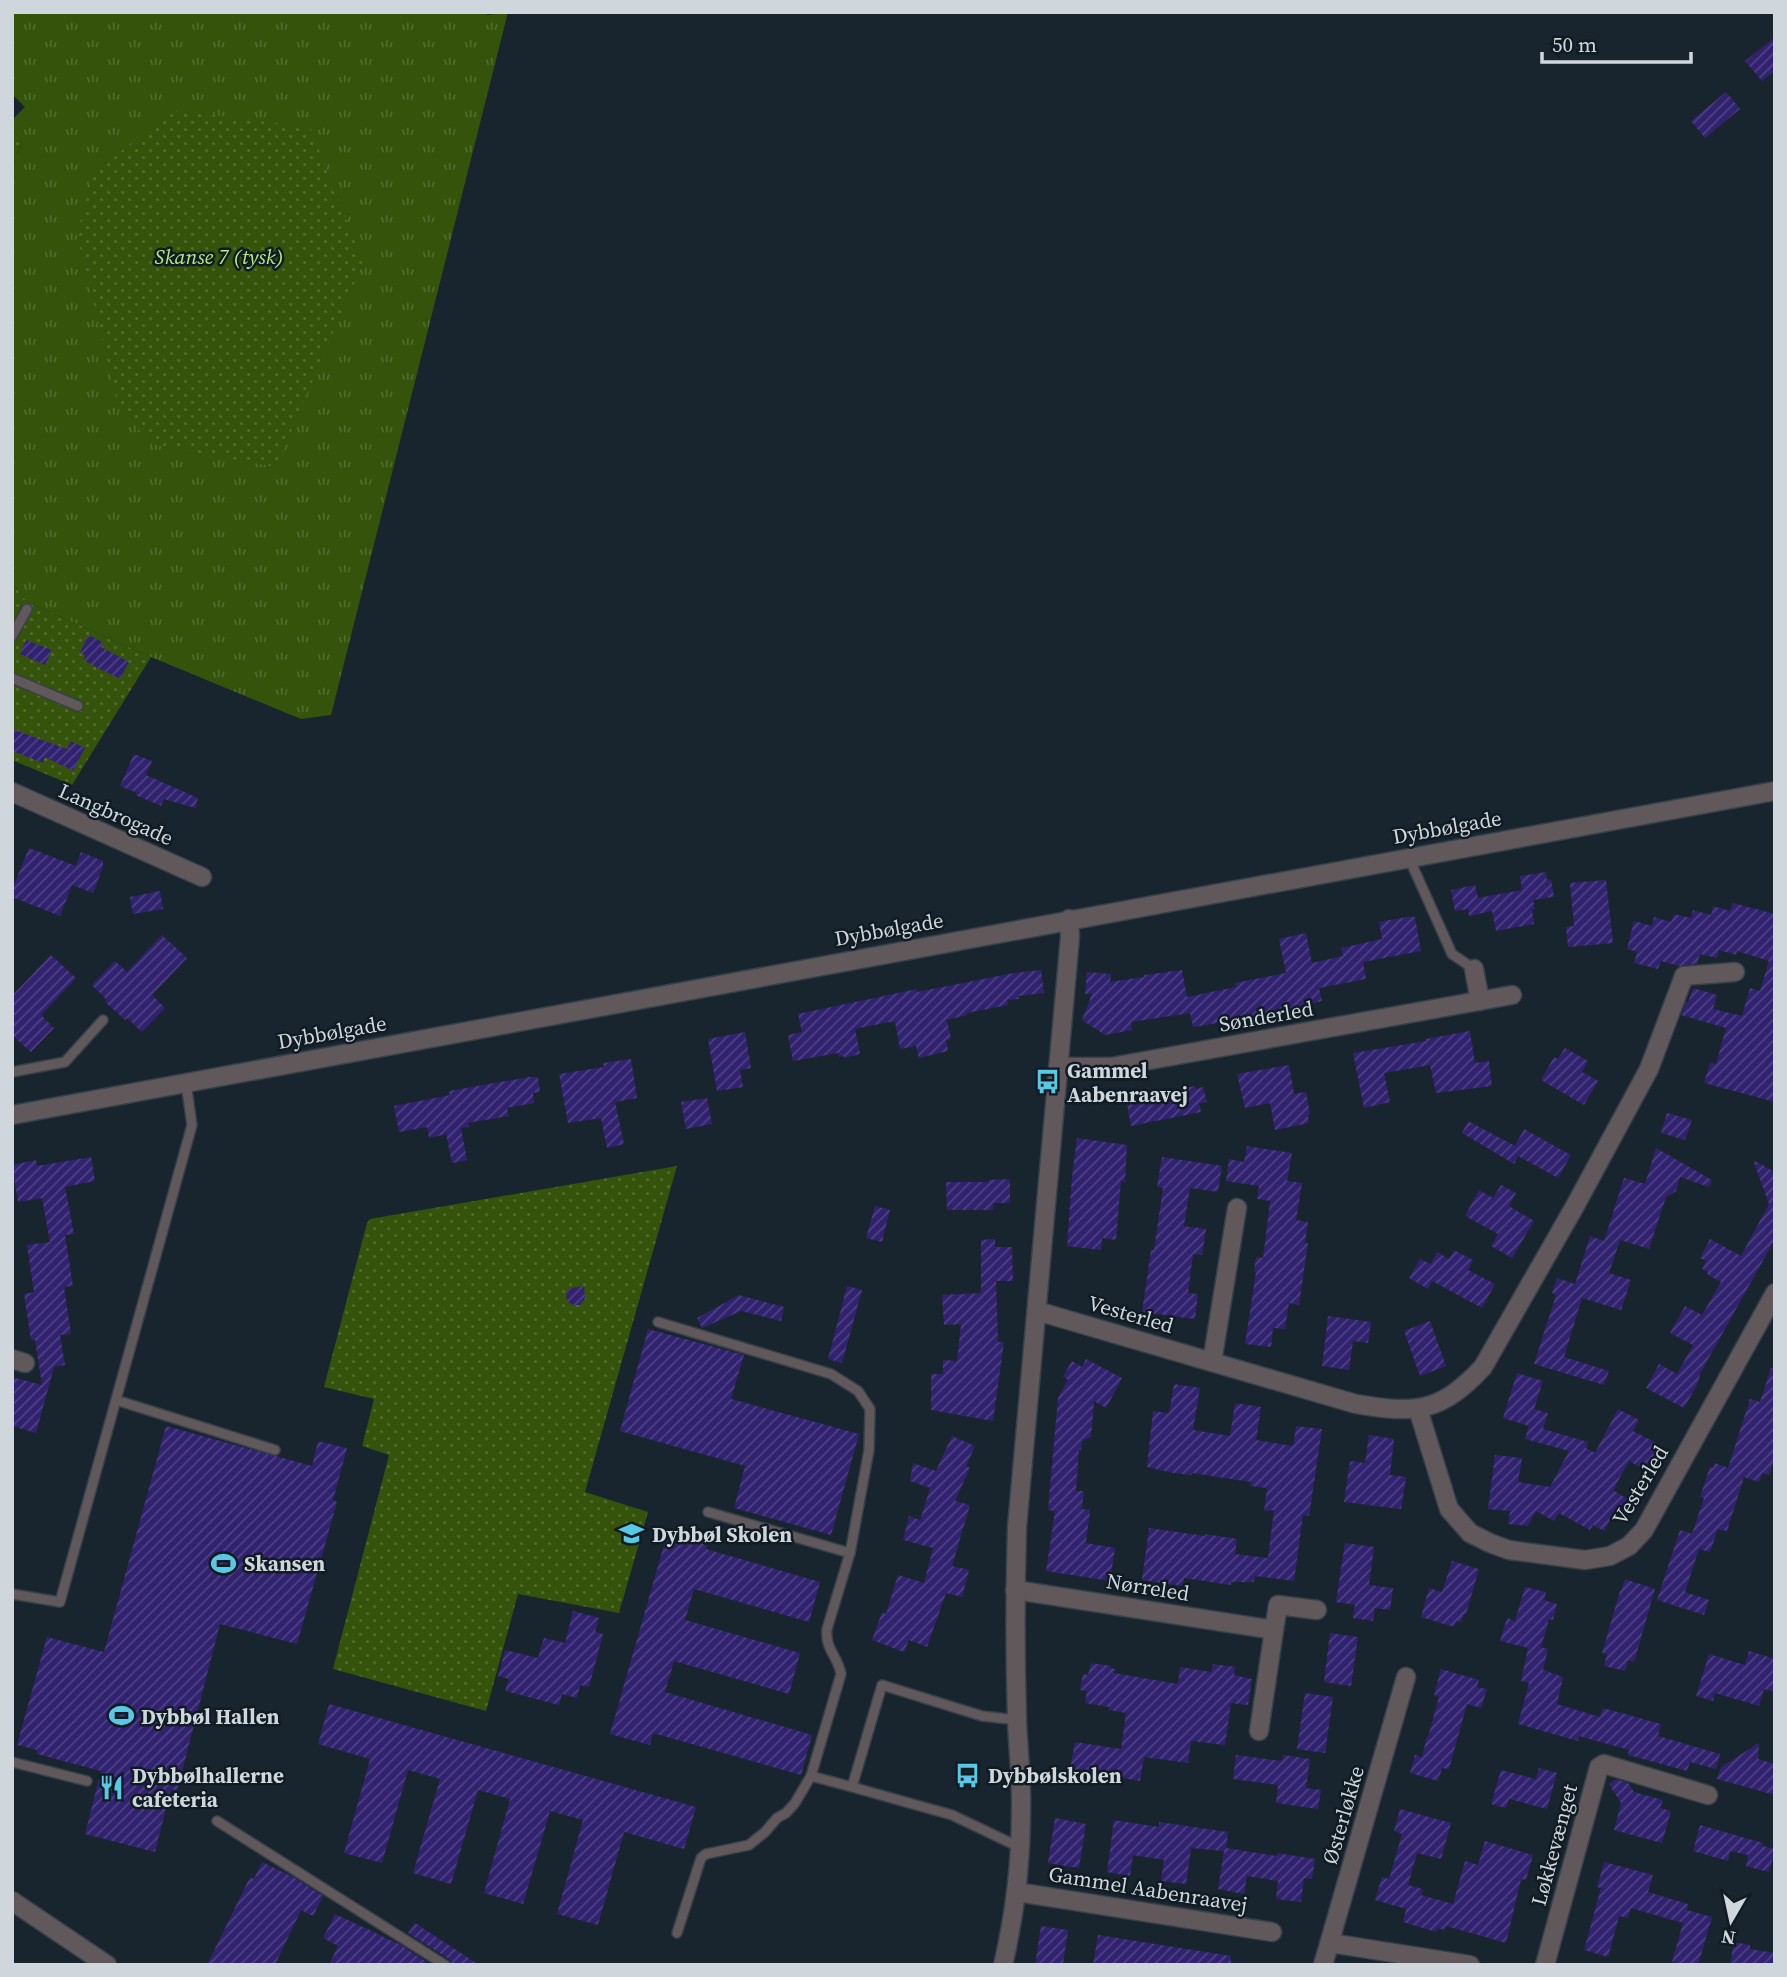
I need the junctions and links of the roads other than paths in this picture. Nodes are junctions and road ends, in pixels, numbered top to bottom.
1 (27, 609) dead end
2 (12, 636) edge
3 (12, 678) edge
4 (78, 706) dead end
5 (1775, 791) edge
6 (12, 792) edge
7 (1409, 857) junction
8 (202, 877) dead end
9 (1069, 919) junction
10 (1474, 969) joint
11 (1735, 972) dead end
12 (1511, 995) dead end
13 (1480, 1001) junction
14 (103, 1020) dead end
15 (1058, 1067) junction
16 (12, 1072) edge
17 (186, 1083) junction
18 (12, 1115) edge
19 (1237, 1208) dead end
20 (1775, 1293) edge
21 (1037, 1311) junction
22 (658, 1322) dead end
23 (1212, 1362) junction
24 (116, 1400) junction
25 (1418, 1409) junction
26 (275, 1450) dead end
27 (708, 1512) dead end
28 (850, 1553) junction
29 (1015, 1590) junction
30 (12, 1594) edge
31 (1317, 1610) dead end
32 (1274, 1630) junction
33 (1406, 1677) dead end
34 (1017, 1720) junction
35 (1259, 1731) dead end
36 (12, 1762) edge
37 (811, 1776) junction
38 (87, 1781) dead end
39 (852, 1787) junction
40 (1708, 1795) dead end
41 (217, 1821) dead end
42 (1020, 1847) junction
43 (1017, 1892) junction
44 (12, 1901) edge
45 (1272, 1932) dead end
46 (677, 1933) dead end
47 (1330, 1943) junction
48 (107, 1965) edge
49 (445, 1965) edge
50 (1003, 1965) edge
51 (1323, 1965) edge
52 (1470, 1965) edge
53 (1545, 1965) edge

1 - 2 lane
3 - 4 lane
5 - 7 street, Dybbølgade
6 - 8 street, Langbrogade
7 - 9 street, Dybbølgade
7 - 10 lane
9 - 15 street, Gammel Aabenraavej
9 - 17 street, Dybbølgade
10 - 13 street
11 - 25 street, Vesterled
12 - 13 street, Sønderled
13 - 15 street, Sønderled
14 - 16 lane
15 - 21 street, Gammel Aabenraavej
17 - 18 street, Dybbølgade
17 - 24 lane
19 - 23 street
20 - 25 street, Vesterled
21 - 23 street, Vesterled
21 - 29 street, Gammel Aabenraavej
22 - 28 lane
23 - 25 street, Vesterled
24 - 26 lane
24 - 30 lane
27 - 28 lane
28 - 37 lane
29 - 32 street, Nørreled
29 - 34 street, Gammel Aabenraavej
31 - 32 street
32 - 35 street
33 - 47 street, Østerløkke
34 - 39 lane
34 - 42 street, Gammel Aabenraavej
36 - 38 lane
37 - 39 lane
37 - 46 lane
39 - 42 lane
40 - 53 street, Løkkevænget
41 - 49 lane
42 - 43 street, Gammel Aabenraavej
43 - 45 street, Gammel Aabenraavej
43 - 50 street, Gammel Aabenraavej
44 - 48 street
47 - 51 street, Østerløkke
47 - 52 street

